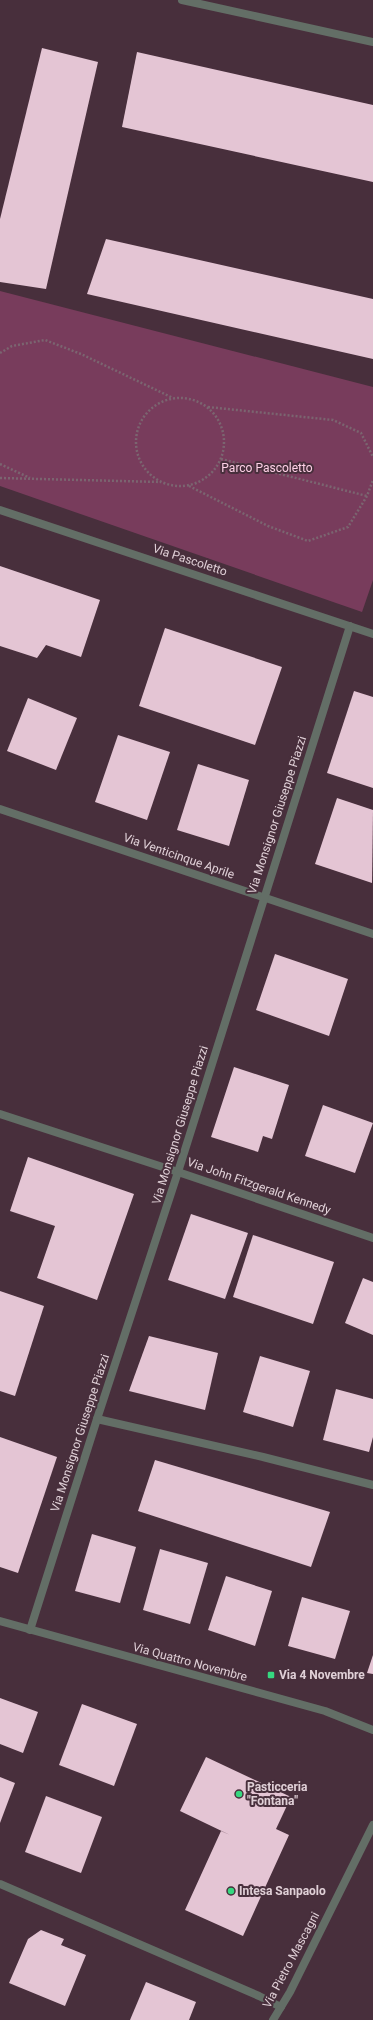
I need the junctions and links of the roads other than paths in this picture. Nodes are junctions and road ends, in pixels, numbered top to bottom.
1 (182, 0) edge
2 (373, 42) edge
3 (0, 510) edge
4 (350, 626) junction
5 (373, 634) edge
6 (0, 808) edge
7 (263, 897) junction
8 (373, 934) edge
9 (0, 1114) edge
10 (178, 1172) junction
11 (373, 1238) edge
12 (97, 1419) junction
13 (373, 1486) edge
14 (0, 1621) edge
15 (30, 1630) junction
16 (373, 1730) edge
17 (373, 1825) edge
18 (0, 1884) edge
19 (281, 2007) junction
20 (273, 2020) edge

1 - 2 street
3 - 4 street, Via Pascoletto
4 - 5 street, Via Pascoletto
4 - 7 street, Via Monsignor Giuseppe Piazzi
6 - 7 street, Via Venticinque Aprile
7 - 8 street, Via Venticinque Aprile
7 - 10 street, Via Monsignor Giuseppe Piazzi
9 - 10 street, Via John Fitzgerald Kennedy
10 - 11 street, Via John Fitzgerald Kennedy
10 - 12 street, Via Monsignor Giuseppe Piazzi
12 - 13 street
12 - 15 street, Via Monsignor Giuseppe Piazzi
14 - 15 street, Via Quattro Novembre
15 - 16 street, Via Quattro Novembre
17 - 19 street, Via Pietro Mascagni
18 - 19 street
19 - 20 street, Via Pietro Mascagni

